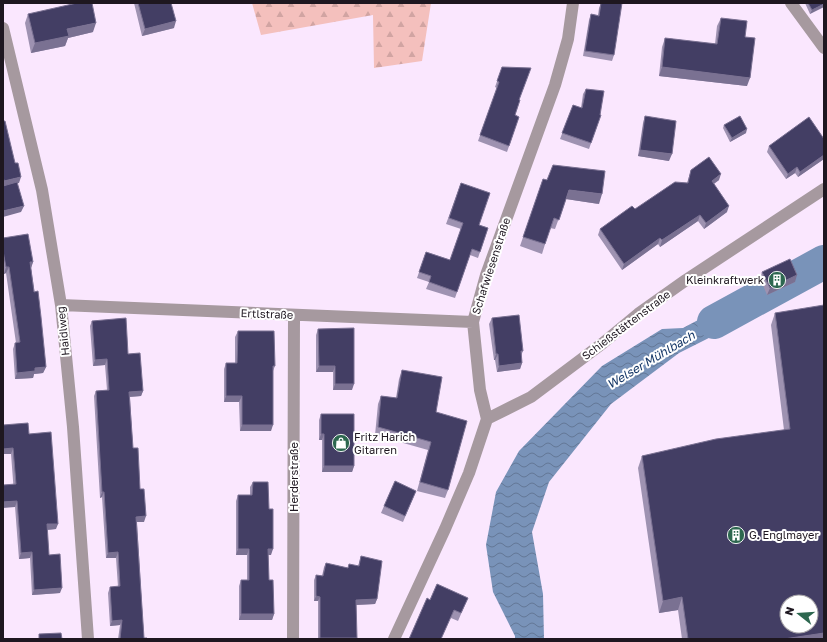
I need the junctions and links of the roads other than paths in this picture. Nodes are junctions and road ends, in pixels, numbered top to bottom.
1 (573, 3) edge
2 (791, 3) edge
3 (3, 28) edge
4 (824, 48) edge
5 (824, 189) edge
6 (61, 305) junction
7 (294, 316) junction
8 (473, 322) junction
9 (487, 419) junction
10 (88, 639) edge
11 (294, 639) edge
12 (394, 639) edge

1 - 8 street, Schafwiesenstraße
2 - 4 street
3 - 6 street, Haidlweg
5 - 9 street, Schießstättenstraße
6 - 7 street, Ertlstraße
6 - 10 street, Haidlweg
7 - 8 street, Ertlstraße
7 - 11 street, Herderstraße
8 - 9 street, Schafwiesenstraße
9 - 12 street

